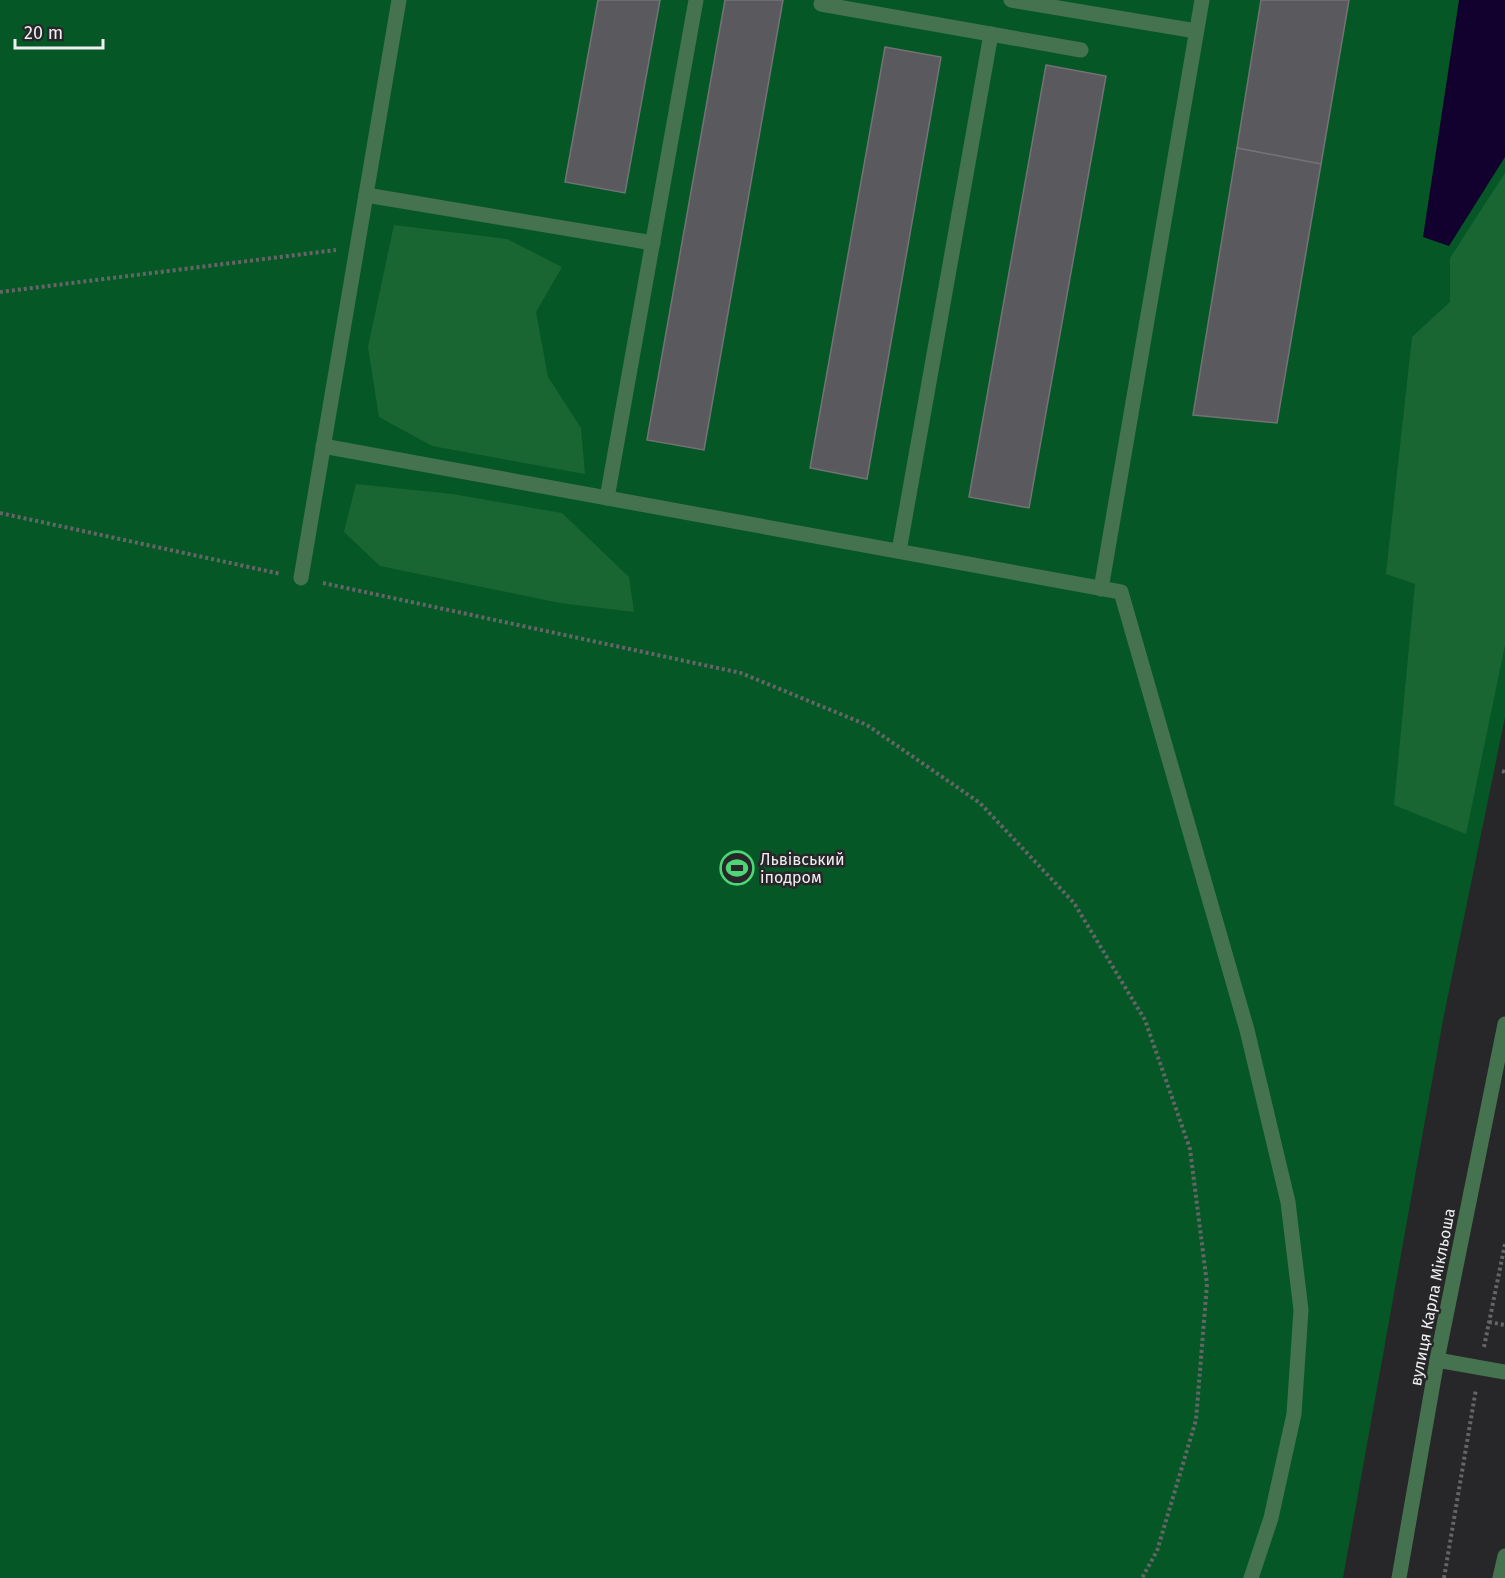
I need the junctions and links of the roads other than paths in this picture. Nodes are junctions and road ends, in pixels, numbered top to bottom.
1 (399, 0) edge
2 (696, 0) edge
3 (1011, 0) edge
4 (1202, 0) edge
5 (821, 4) dead end
6 (1196, 31) junction
7 (991, 34) junction
8 (1081, 50) dead end
9 (366, 195) junction
10 (653, 243) junction
11 (323, 446) junction
12 (607, 498) junction
13 (899, 551) junction
14 (301, 578) road end
15 (1101, 589) junction
16 (1505, 1024) edge
17 (1437, 1360) junction
18 (1505, 1372) edge
19 (1505, 1556) edge
20 (1251, 1578) edge
21 (1399, 1578) edge
22 (1500, 1578) edge

1 - 9 street
2 - 10 street
3 - 6 street
4 - 6 street
5 - 7 street
6 - 15 street
7 - 8 street
7 - 13 street
9 - 10 street
9 - 11 street
10 - 12 street
11 - 12 street
11 - 14 street
12 - 13 street
13 - 15 street
15 - 20 street
16 - 17 street, вулиця Карла Мікльоша
17 - 18 street
17 - 21 street, вулиця Карла Мікльоша
19 - 22 street

